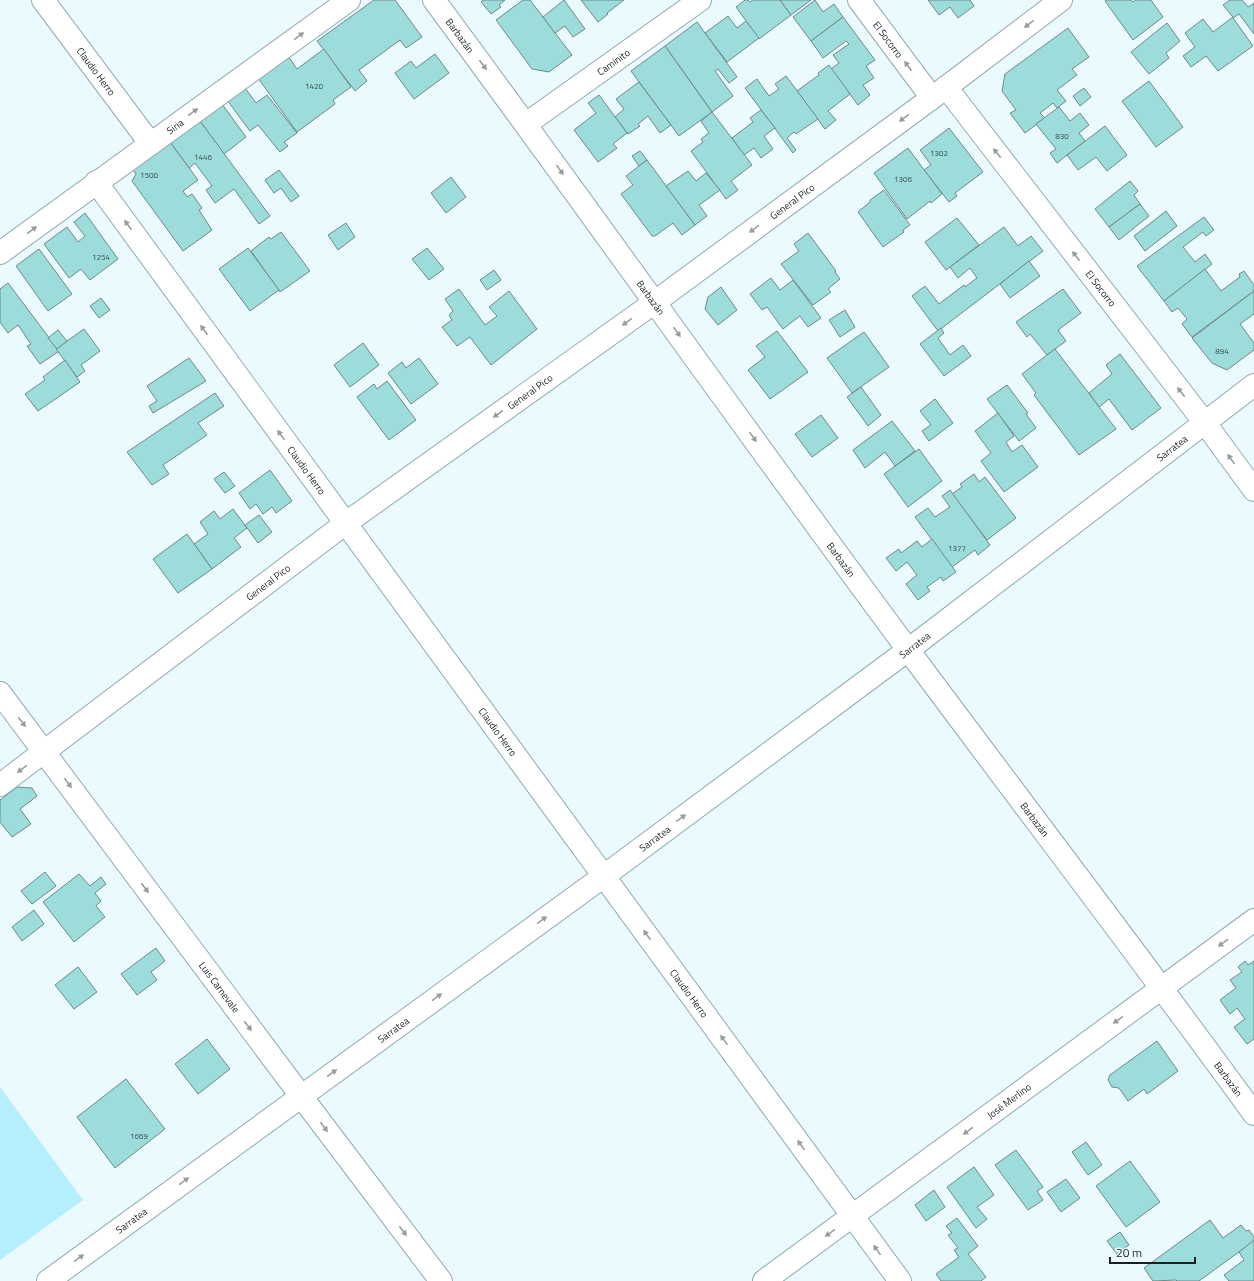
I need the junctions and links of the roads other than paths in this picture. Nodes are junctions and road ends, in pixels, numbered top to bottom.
1 (43, 0) edge
2 (349, 0) edge
3 (434, 0) edge
4 (700, 0) edge
5 (859, 0) edge
6 (1060, 0) edge
7 (939, 92) junction
8 (526, 124) junction
9 (150, 143) junction
10 (96, 182) junction
11 (0, 252) edge
12 (655, 302) junction
13 (1254, 386) edge
14 (1205, 423) junction
15 (1254, 490) edge
16 (346, 523) junction
17 (908, 650) junction
18 (0, 693) edge
19 (44, 752) junction
20 (0, 785) edge
21 (604, 876) junction
22 (1254, 920) edge
23 (1162, 988) junction
24 (301, 1096) junction
25 (1254, 1114) edge
26 (853, 1216) junction
27 (48, 1281) edge
28 (440, 1281) edge
29 (764, 1281) edge
30 (900, 1281) edge

1 - 9 street, Claudio Herro
9 -> 2 street, Siria
3 -> 8 street, Barbazán
4 - 8 street, Caminito
7 -> 5 street, El Socorro
6 -> 7 street, General Pico
7 -> 12 street, General Pico
14 -> 7 street, El Socorro
8 -> 12 street, Barbazán
9 - 10 street, Siria
11 -> 10 street, Siria
16 -> 10 street, Claudio Herro
12 -> 16 street, General Pico
12 -> 17 street, Barbazán
13 - 14 street, Sarratea
15 -> 14 street, El Socorro
14 - 17 street, Sarratea
16 - 19 street, General Pico
16 - 21 street, Claudio Herro
21 -> 17 street, Sarratea
17 - 23 street, Barbazán
18 -> 19 street, Luis Carnevale
19 -> 20 street, General Pico
19 -> 24 street, Luis Carnevale
24 -> 21 street, Sarratea
26 -> 21 street, Claudio Herro
22 -> 23 street, José Merlino
23 - 25 street, Barbazán
23 -> 26 street, José Merlino
27 -> 24 street, Sarratea
24 -> 28 street, Luis Carnevale
26 -> 29 street, José Merlino
30 -> 26 street, Claudio Herro

